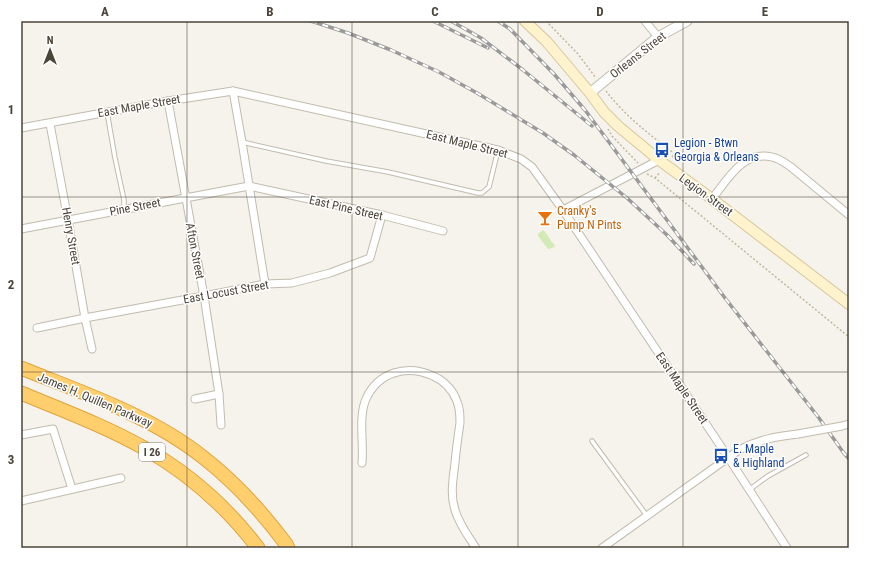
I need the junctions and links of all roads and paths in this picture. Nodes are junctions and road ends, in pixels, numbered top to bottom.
1 (525, 21) edge
2 (546, 21) edge
3 (645, 21) edge
4 (687, 21) edge
5 (658, 37) junction
6 (601, 84) junction
7 (233, 91) junction
8 (590, 93) junction
9 (168, 101) junction
10 (107, 112) junction
11 (50, 124) junction
12 (21, 128) edge
13 (242, 142) junction
14 (498, 150) junction
15 (662, 163) junction
16 (644, 173) dead end
17 (655, 178) junction
18 (249, 186) junction
19 (185, 197) junction
20 (712, 199) junction
21 (124, 209) junction
22 (563, 210) junction
23 (382, 215) junction
24 (849, 215) edge
25 (68, 220) junction
26 (21, 229) edge
27 (443, 231) dead end
28 (265, 284) junction
29 (204, 296) junction
30 (849, 304) edge
31 (85, 318) junction
32 (37, 328) dead end
33 (849, 337) edge
34 (92, 349) dead end
35 (21, 368) edge
36 (21, 393) edge
37 (219, 394) junction
38 (194, 399) dead end
39 (849, 424) edge
40 (221, 425) dead end
41 (21, 435) edge
42 (592, 441) dead end
43 (806, 455) dead end
44 (728, 458) junction
45 (362, 463) dead end
46 (121, 478) dead end
47 (72, 489) junction
48 (750, 490) junction
49 (21, 501) edge
50 (647, 516) junction
51 (288, 547) edge
52 (258, 548) edge
53 (476, 548) edge
54 (602, 548) edge
55 (787, 548) edge

1 - 8 main road, Legion Street
2 - 6 path
3 - 5 street
4 - 5 street, Orleans Street
5 - 6 street, Orleans Street
6 - 8 street, Orleans Street
6 - 15 path
7 - 9 street, East Maple Street
7 - 13 street
7 - 14 street, East Maple Street
8 - 15 main road, Legion Street
9 - 10 street, East Maple Street
9 - 19 street, Afton Street
10 - 11 street, East Maple Street
10 - 21 lane
11 - 12 street, East Maple Street
11 - 25 street, Henry Street
13 - 14 lane
13 - 18 street
14 - 22 street, East Maple Street
15 - 17 path
15 - 20 main road, Legion Street
15 - 22 street
16 - 17 path
17 - 33 path
18 - 19 street, Pine Street
18 - 23 street, East Pine Street
18 - 28 street
19 - 21 street, Pine Street
19 - 29 street, Afton Street
20 - 24 street
20 - 30 main road, Legion Street
21 - 25 street, Pine Street
22 - 44 street, East Maple Street
23 - 27 street, East Pine Street
23 - 28 street, East Locust Street
25 - 26 street, Pine Street
25 - 31 street, Henry Street
28 - 29 street, East Locust Street
29 - 31 street, East Locust Street
29 - 37 street, Afton Street
31 - 32 street, East Locust Street
31 - 34 street, Henry Street
35 - 51 highway, James H. Quillen Parkway / I 26
36 - 52 highway, James H. Quillen Parkway / I 26
37 - 38 street
37 - 40 street, Afton Street
39 - 44 street, bridge
41 - 47 street
42 - 50 lane
43 - 48 lane
44 - 48 street, East Maple Street
44 - 50 street
45 - 53 street
46 - 47 street
47 - 49 street
48 - 55 street, East Maple Street
50 - 54 street

